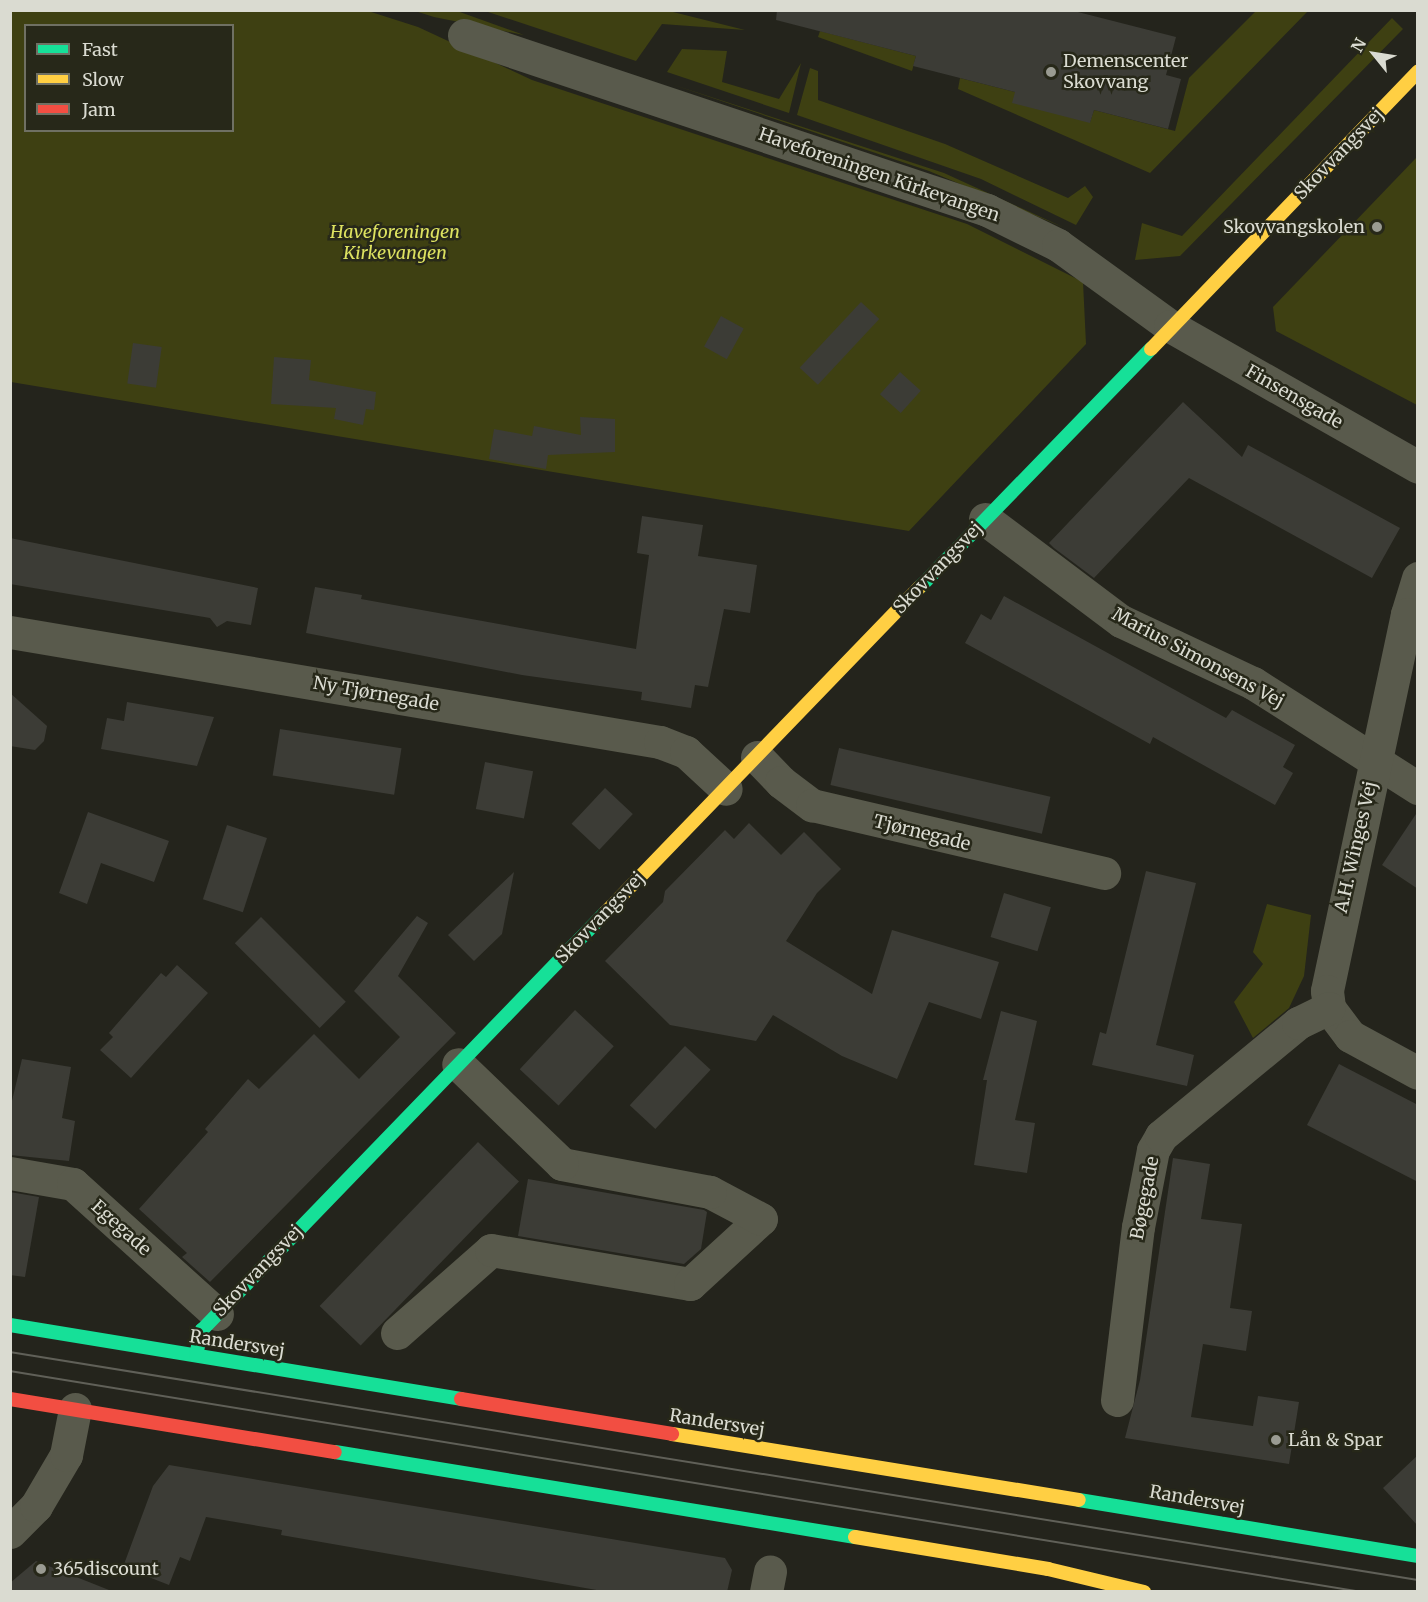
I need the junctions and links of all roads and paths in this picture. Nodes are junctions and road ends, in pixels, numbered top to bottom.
1 (464, 35) dead end
2 (1418, 72) edge
3 (1170, 326) junction
4 (1418, 467) edge
5 (985, 519) junction
6 (1418, 578) edge
7 (12, 636) edge
8 (757, 757) junction
9 (1375, 763) junction
10 (1418, 788) edge
11 (726, 789) junction
12 (1104, 873) dead end
13 (1329, 1008) junction
14 (458, 1064) junction
15 (1418, 1073) edge
16 (10, 1173) edge
17 (217, 1314) junction
18 (10, 1325) edge
19 (397, 1333) dead end
20 (196, 1355) junction
21 (10, 1399) edge
22 (1117, 1400) dead end
23 (75, 1409) junction
24 (10, 1532) edge
25 (1418, 1556) edge
26 (1144, 1592) edge

1 - 3 street, Haveforeningen Kirkevangen
2 - 3 street, Skovvangsvej
3 - 4 street, Finsensgade
3 - 5 street, Skovvangsvej
5 - 8 street, Skovvangsvej
5 - 9 street, Marius Simonsens Vej
6 - 9 street, A.H. Winges Vej
7 - 11 street, Ny Tjørnegade
8 - 11 street, Skovvangsvej
8 - 12 street, Tjørnegade
9 - 10 street, Marius Simonsens Vej
9 - 13 street, A.H. Winges Vej
11 - 14 street, Skovvangsvej
13 - 15 street
13 - 22 street, Bøgegade
14 - 17 street, Skovvangsvej
14 - 19 street
16 - 17 street, Egegade
17 - 20 street, Skovvangsvej
18 - 20 street, Randersvej
20 - 25 street, Randersvej
21 - 23 street
23 - 24 street
23 - 26 street

